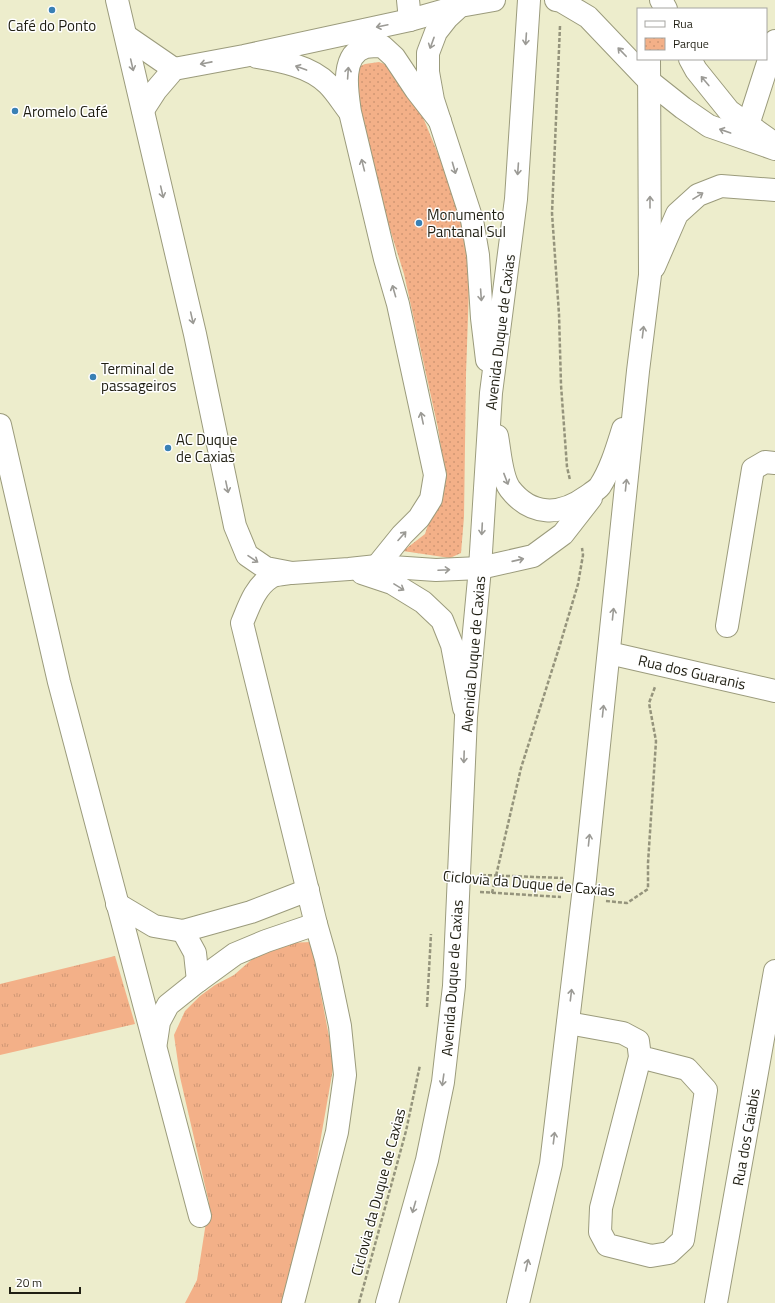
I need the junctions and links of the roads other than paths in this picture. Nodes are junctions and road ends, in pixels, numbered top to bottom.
1 (117, 0) edge
2 (494, 0) edge
3 (529, 0) edge
4 (558, 0) edge
5 (460, 6) junction
6 (409, 10) edge
7 (126, 36) junction
8 (775, 41) edge
9 (244, 56) junction
10 (648, 60) edge
11 (691, 60) edge
12 (174, 69) junction
13 (649, 81) junction
14 (143, 110) junction
15 (350, 112) junction
16 (441, 122) junction
17 (748, 124) junction
18 (775, 145) edge
19 (775, 149) edge
20 (775, 190) edge
21 (650, 275) junction
22 (638, 370) junction
23 (491, 393) junction
24 (0, 425) edge
25 (775, 463) edge
26 (577, 510) junction
27 (377, 566) junction
28 (480, 568) junction
29 (349, 569) junction
30 (292, 573) junction
31 (727, 626) dead end
32 (609, 653) junction
33 (775, 691) edge
34 (466, 717) junction
35 (308, 890) junction
36 (117, 904) junction
37 (316, 924) junction
38 (183, 931) junction
39 (775, 971) edge
40 (198, 981) junction
41 (568, 1023) junction
42 (156, 1045) junction
43 (640, 1057) junction
44 (200, 1216) dead end
45 (293, 1303) edge
46 (387, 1303) edge
47 (518, 1303) edge
48 (716, 1303) edge

1 - 7 main road
2 - 5 main road
3 -> 23 main road, Avenida Duque de Caxias
13 -> 4 main road
5 - 6 main road
5 -> 16 main road
6 -> 9 main road
7 - 12 main road
7 -> 14 main road
8 - 17 main road
9 -> 12 main road
15 -> 9 main road
10 - 13 main road
17 -> 11 main road
12 - 14 main road
19 -> 13 main road
21 -> 13 main road
14 -> 30 main road
15 -> 16 main road
27 -> 15 main road
16 -> 23 main road
17 - 18 main road
21 -> 20 main road
22 -> 21 main road
22 - 26 main road
32 -> 22 main road
23 -> 26 main road
23 -> 28 main road, Avenida Duque de Caxias
24 - 36 main road
25 - 31 main road
28 -> 26 main road
27 -> 28 main road
27 - 29 main road
28 - 34 main road, Avenida Duque de Caxias
29 - 30 main road
29 -> 34 main road
30 - 35 main road
32 - 33 main road, Rua dos Guaranis
41 -> 32 main road
34 -> 46 main road, Avenida Duque de Caxias
35 - 37 main road
35 - 38 main road
36 - 38 main road
36 - 42 main road
37 - 40 main road
37 - 45 main road
38 - 40 main road
39 - 48 main road, Rua dos Caiabis
40 - 42 main road
41 - 43 main road
47 -> 41 main road
42 - 44 main road
43 - 43 main road

